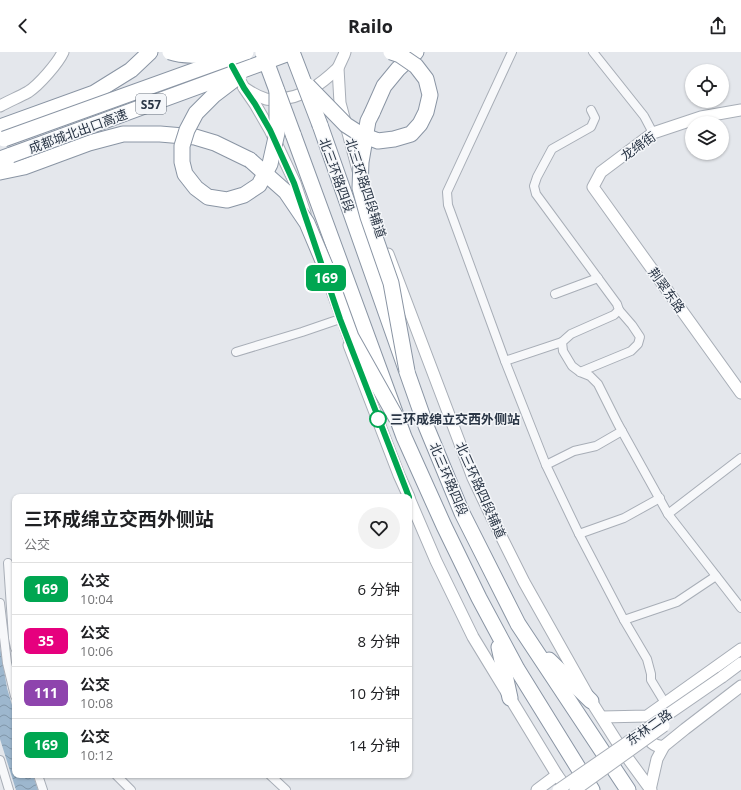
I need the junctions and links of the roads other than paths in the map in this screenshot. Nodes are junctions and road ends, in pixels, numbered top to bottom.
1 (63, 52) edge
2 (150, 52) edge
3 (170, 52) edge
4 (230, 52) edge
5 (245, 52) edge
6 (263, 52) edge
7 (292, 52) edge
8 (345, 52) edge
9 (391, 52) edge
10 (416, 52) edge
11 (512, 52) edge
12 (593, 52) edge
13 (251, 67) junction
14 (338, 68) junction
15 (302, 80) junction
16 (244, 88) junction
17 (277, 91) junction
18 (0, 106) edge
19 (591, 110) dead end
20 (741, 110) edge
21 (653, 133) junction
22 (1, 136) edge
23 (5, 157) edge
24 (0, 172) edge
25 (593, 187) joint
26 (598, 278) junction
27 (555, 294) dead end
28 (619, 310) junction
29 (340, 319) junction
30 (562, 342) junction
31 (236, 352) dead end
32 (505, 361) junction
33 (407, 371) junction
34 (580, 372) junction
35 (738, 380) edge
36 (741, 393) edge
37 (397, 419) junction
38 (622, 431) junction
39 (741, 458) edge
40 (546, 465) junction
41 (408, 494) edge
42 (660, 498) junction
43 (412, 504) edge
44 (668, 514) junction
45 (579, 534) junction
46 (8, 563) dead end
47 (716, 576) junction
48 (479, 598) junction
49 (0, 603) edge
50 (741, 608) edge
51 (624, 620) junction
52 (12, 623) edge
53 (528, 640) junction
54 (741, 649) edge
55 (741, 663) edge
56 (741, 670) edge
57 (724, 679) junction
58 (12, 684) edge
59 (741, 686) edge
60 (510, 698) junction
61 (591, 701) junction
62 (665, 703) junction
63 (647, 716) junction
64 (602, 717) junction
65 (664, 746) junction
66 (0, 760) edge
67 (557, 775) junction
68 (39, 778) edge
69 (119, 778) edge
70 (273, 778) edge
71 (9, 790) edge
72 (43, 790) edge
73 (131, 790) edge
74 (286, 790) edge
75 (537, 790) edge
76 (558, 790) edge
77 (568, 790) edge
78 (575, 790) edge
79 (592, 790) edge
80 (628, 790) edge
81 (650, 790) edge

1 - 18 main road
2 - 22 highway
3 - 5 highway, bridge
4 - 16 main road
5 - 22 highway, 成都城北出口高速 / S57, bridge
6 - 17 highway, 北三环路四段, bridge
7 - 13 highway, 成都城北出口高速 / S57, bridge
7 - 15 highway, 北三环路四段, bridge
8 - 14 main road, 北三环路四段辅道
9 - 15 highway, bridge
10 - 33 highway, bridge
11 - 32 street
12 - 21 street
13 - 17 highway, bridge
13 - 23 highway, 成都城北出口高速 / S57, bridge
14 - 16 main road
14 - 61 main road, 北三环路四段辅道
15 - 33 highway, 北三环路四段, bridge
16 - 29 main road
17 - 37 highway, 北三环路四段, bridge
19 - 26 street
20 - 21 main road, 龙绵街
21 - 25 main road, 龙绵街
24 - 37 highway, bridge
25 - 35 main road, 荆翠东路
26 - 27 street
26 - 28 street
28 - 30 street
28 - 34 street
29 - 31 street
29 - 41 main road
30 - 32 street
30 - 34 street
32 - 40 street
33 - 53 highway, 北三环路四段
34 - 38 street
35 - 36 main road, 荆翠东路
37 - 48 highway, 北三环路四段
38 - 40 street
38 - 42 street
39 - 44 street
40 - 45 street
42 - 44 street
42 - 45 street
43 - 60 main road
44 - 47 street
45 - 51 street
46 - 52 street
47 - 50 street
47 - 51 street
48 - 60 highway
48 - 79 highway, 北三环路四段
49 - 58 street
51 - 62 street
53 - 61 highway
53 - 80 highway, 北三环路四段
54 - 62 main road
55 - 57 main road, 东林二路
56 - 57 main road, 东林二路
57 - 76 main road, 东林二路, bridge
57 - 78 main road, 东林二路, bridge
59 - 65 main road
60 - 67 main road
61 - 64 main road, 北三环路四段辅道
62 - 63 main road
63 - 64 main road
63 - 65 main road
64 - 81 main road, 北三环路四段辅道
65 - 81 main road
66 - 71 street
67 - 75 main road
67 - 77 main road
68 - 72 street
69 - 73 street
70 - 74 street

